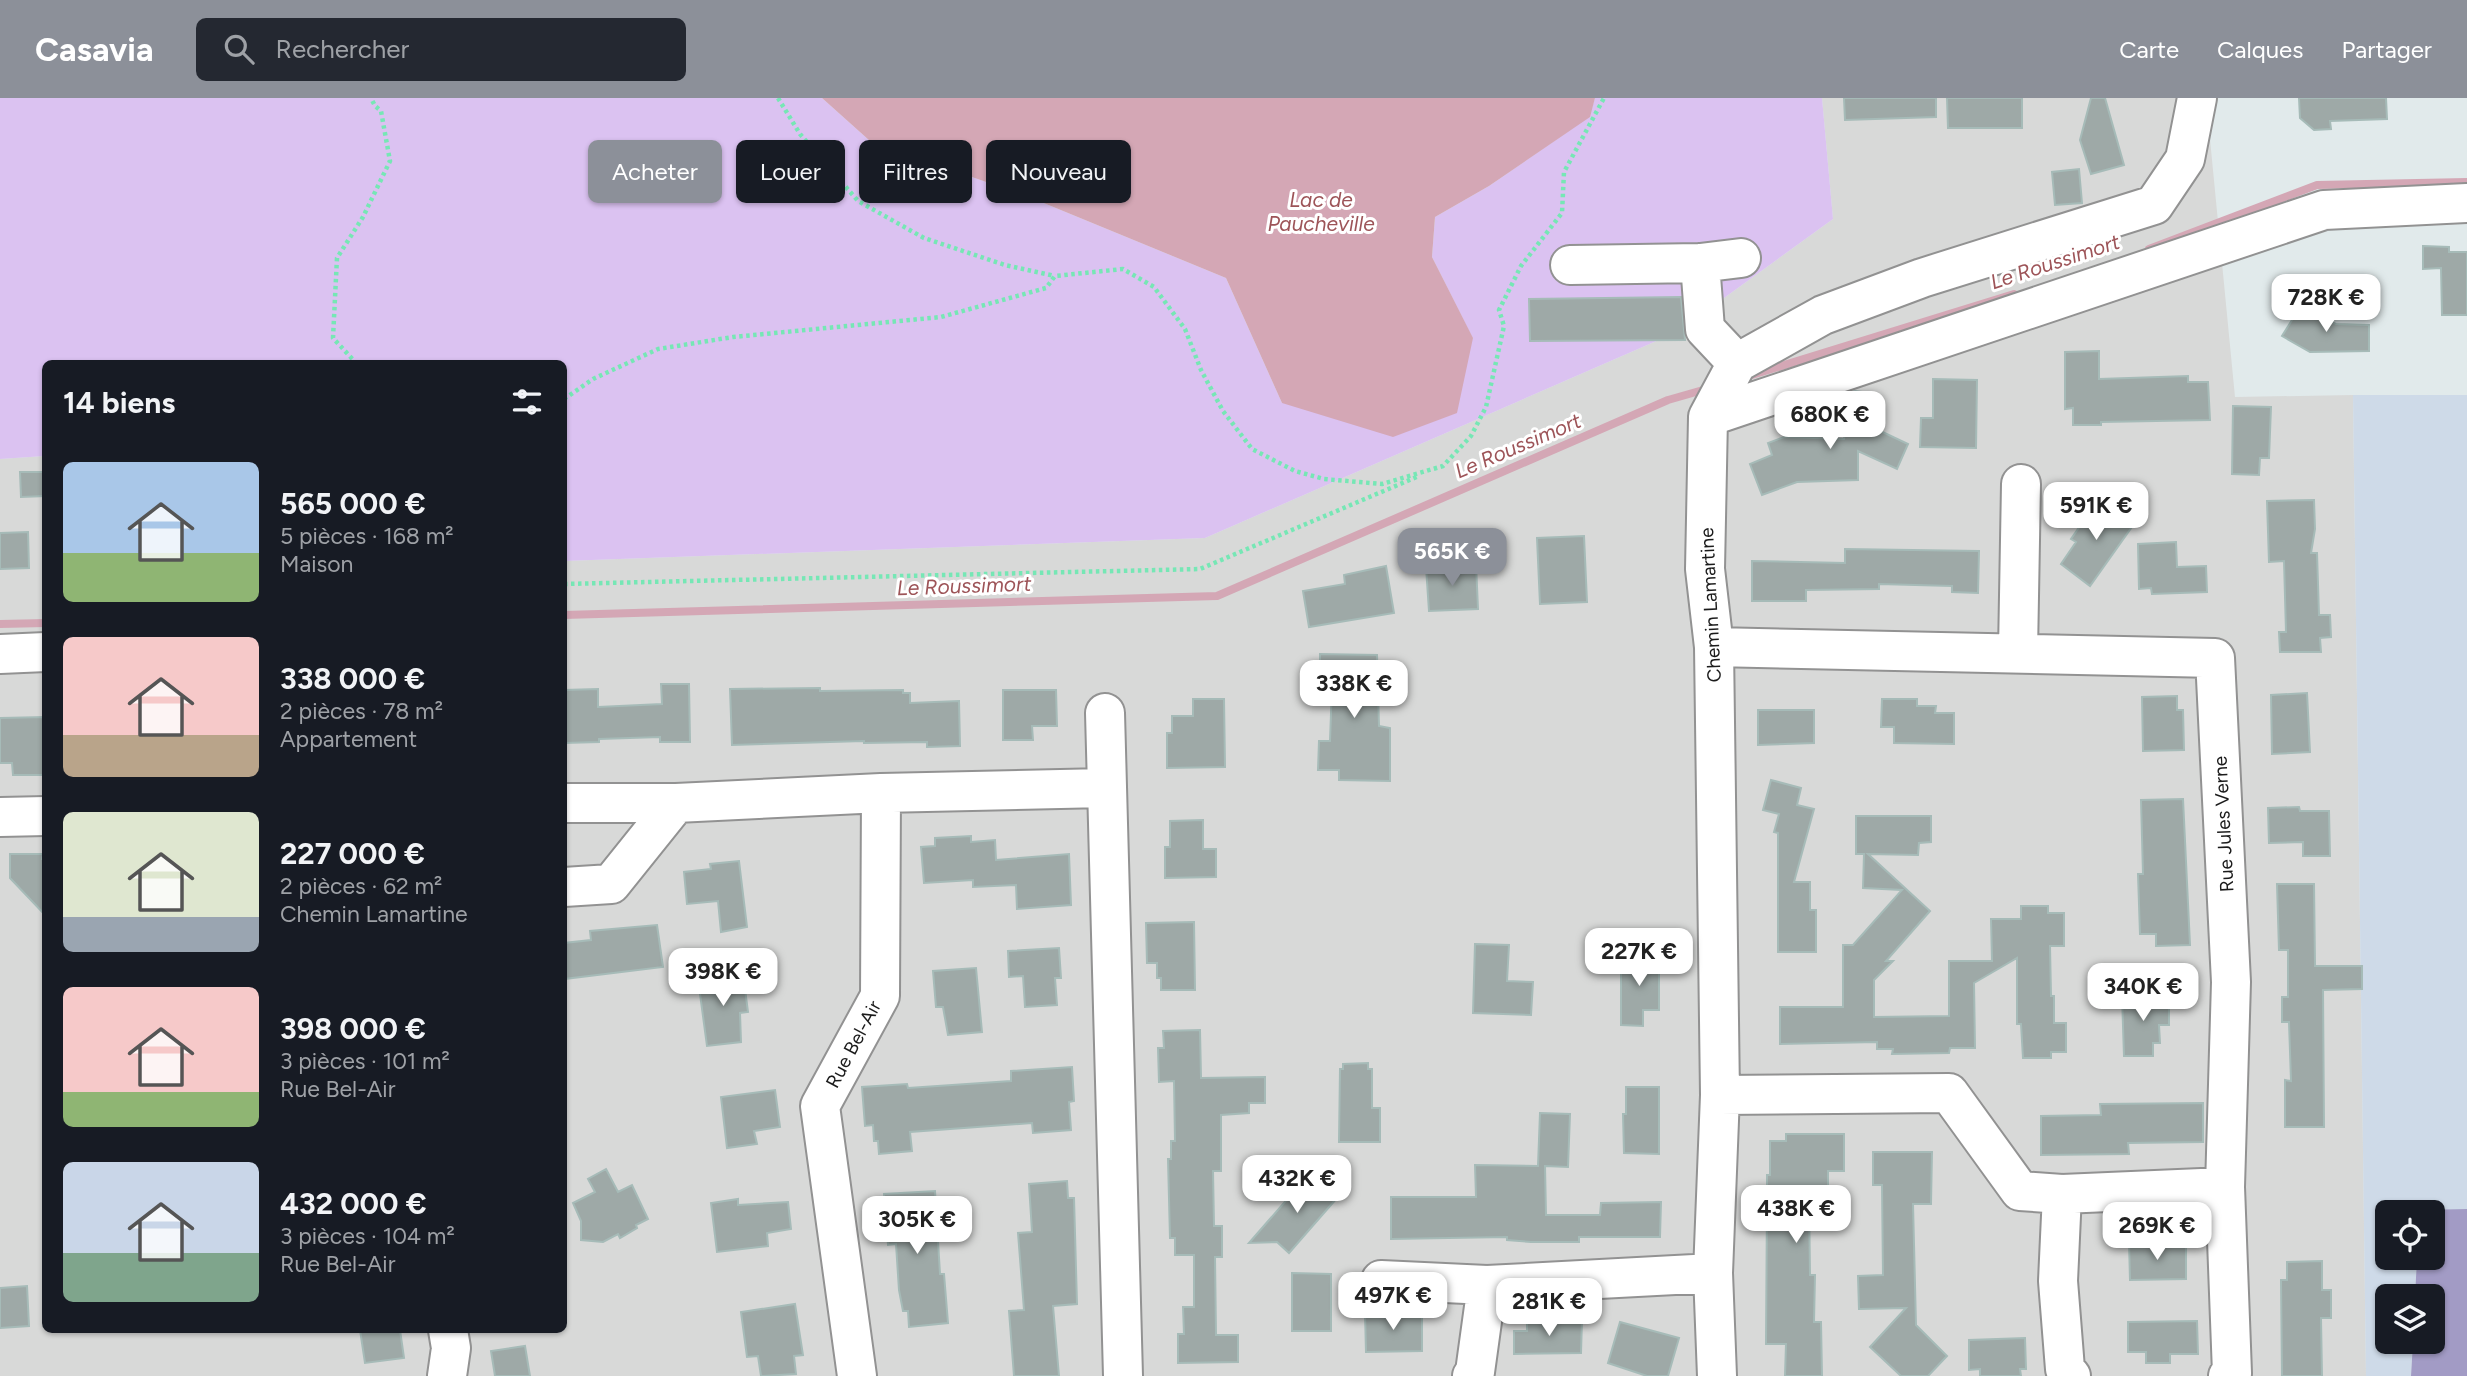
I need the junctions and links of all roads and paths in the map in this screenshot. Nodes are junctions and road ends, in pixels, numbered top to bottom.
1 (371, 98) edge
2 (778, 98) edge
3 (1604, 98) edge
4 (2197, 98) edge
5 (2467, 203) edge
6 (1741, 258) dead end
7 (1700, 263) junction
8 (1570, 265) dead end
9 (1055, 276) junction
10 (353, 360) edge
11 (1737, 363) junction
12 (567, 397) edge
13 (1708, 418) junction
14 (1443, 466) junction
15 (2021, 484) dead end
16 (567, 584) edge
17 (1713, 647) junction
18 (42, 652) edge
19 (2018, 652) junction
20 (0, 654) edge
21 (1105, 713) dead end
22 (1105, 788) junction
23 (881, 793) junction
24 (567, 803) edge
25 (676, 803) junction
26 (42, 816) edge
27 (0, 817) edge
28 (567, 887) edge
29 (1720, 1095) junction
30 (2225, 1187) junction
31 (2062, 1194) junction
32 (1713, 1273) junction
33 (1381, 1280) dead end
34 (1487, 1285) junction
35 (448, 1333) edge
36 (447, 1376) edge
37 (857, 1376) edge
38 (1123, 1376) edge
39 (1472, 1376) edge
40 (1717, 1376) edge
41 (2071, 1376) edge
42 (2228, 1376) edge

1 - 10 path
2 - 9 path
3 - 14 path
4 - 11 street
5 - 13 street
6 - 7 street
7 - 8 street
7 - 11 street
9 - 12 path
9 - 14 path
11 - 13 street, Chemin Lamartine
13 - 17 street, Chemin Lamartine
14 - 16 path
15 - 19 street
17 - 19 street, Rue Jules Verne
17 - 29 street, Chemin Lamartine
18 - 20 street
19 - 30 street, Rue Jules Verne
21 - 22 street
22 - 23 street
22 - 38 street
23 - 25 street
23 - 37 street, Rue Bel-Air
24 - 25 street
25 - 28 street
26 - 27 street
29 - 31 street
29 - 32 street, Chemin Lamartine
30 - 31 street
30 - 42 street
31 - 41 street
32 - 34 street
32 - 40 street, Chemin Lamartine
33 - 34 street
34 - 39 street
35 - 36 street

